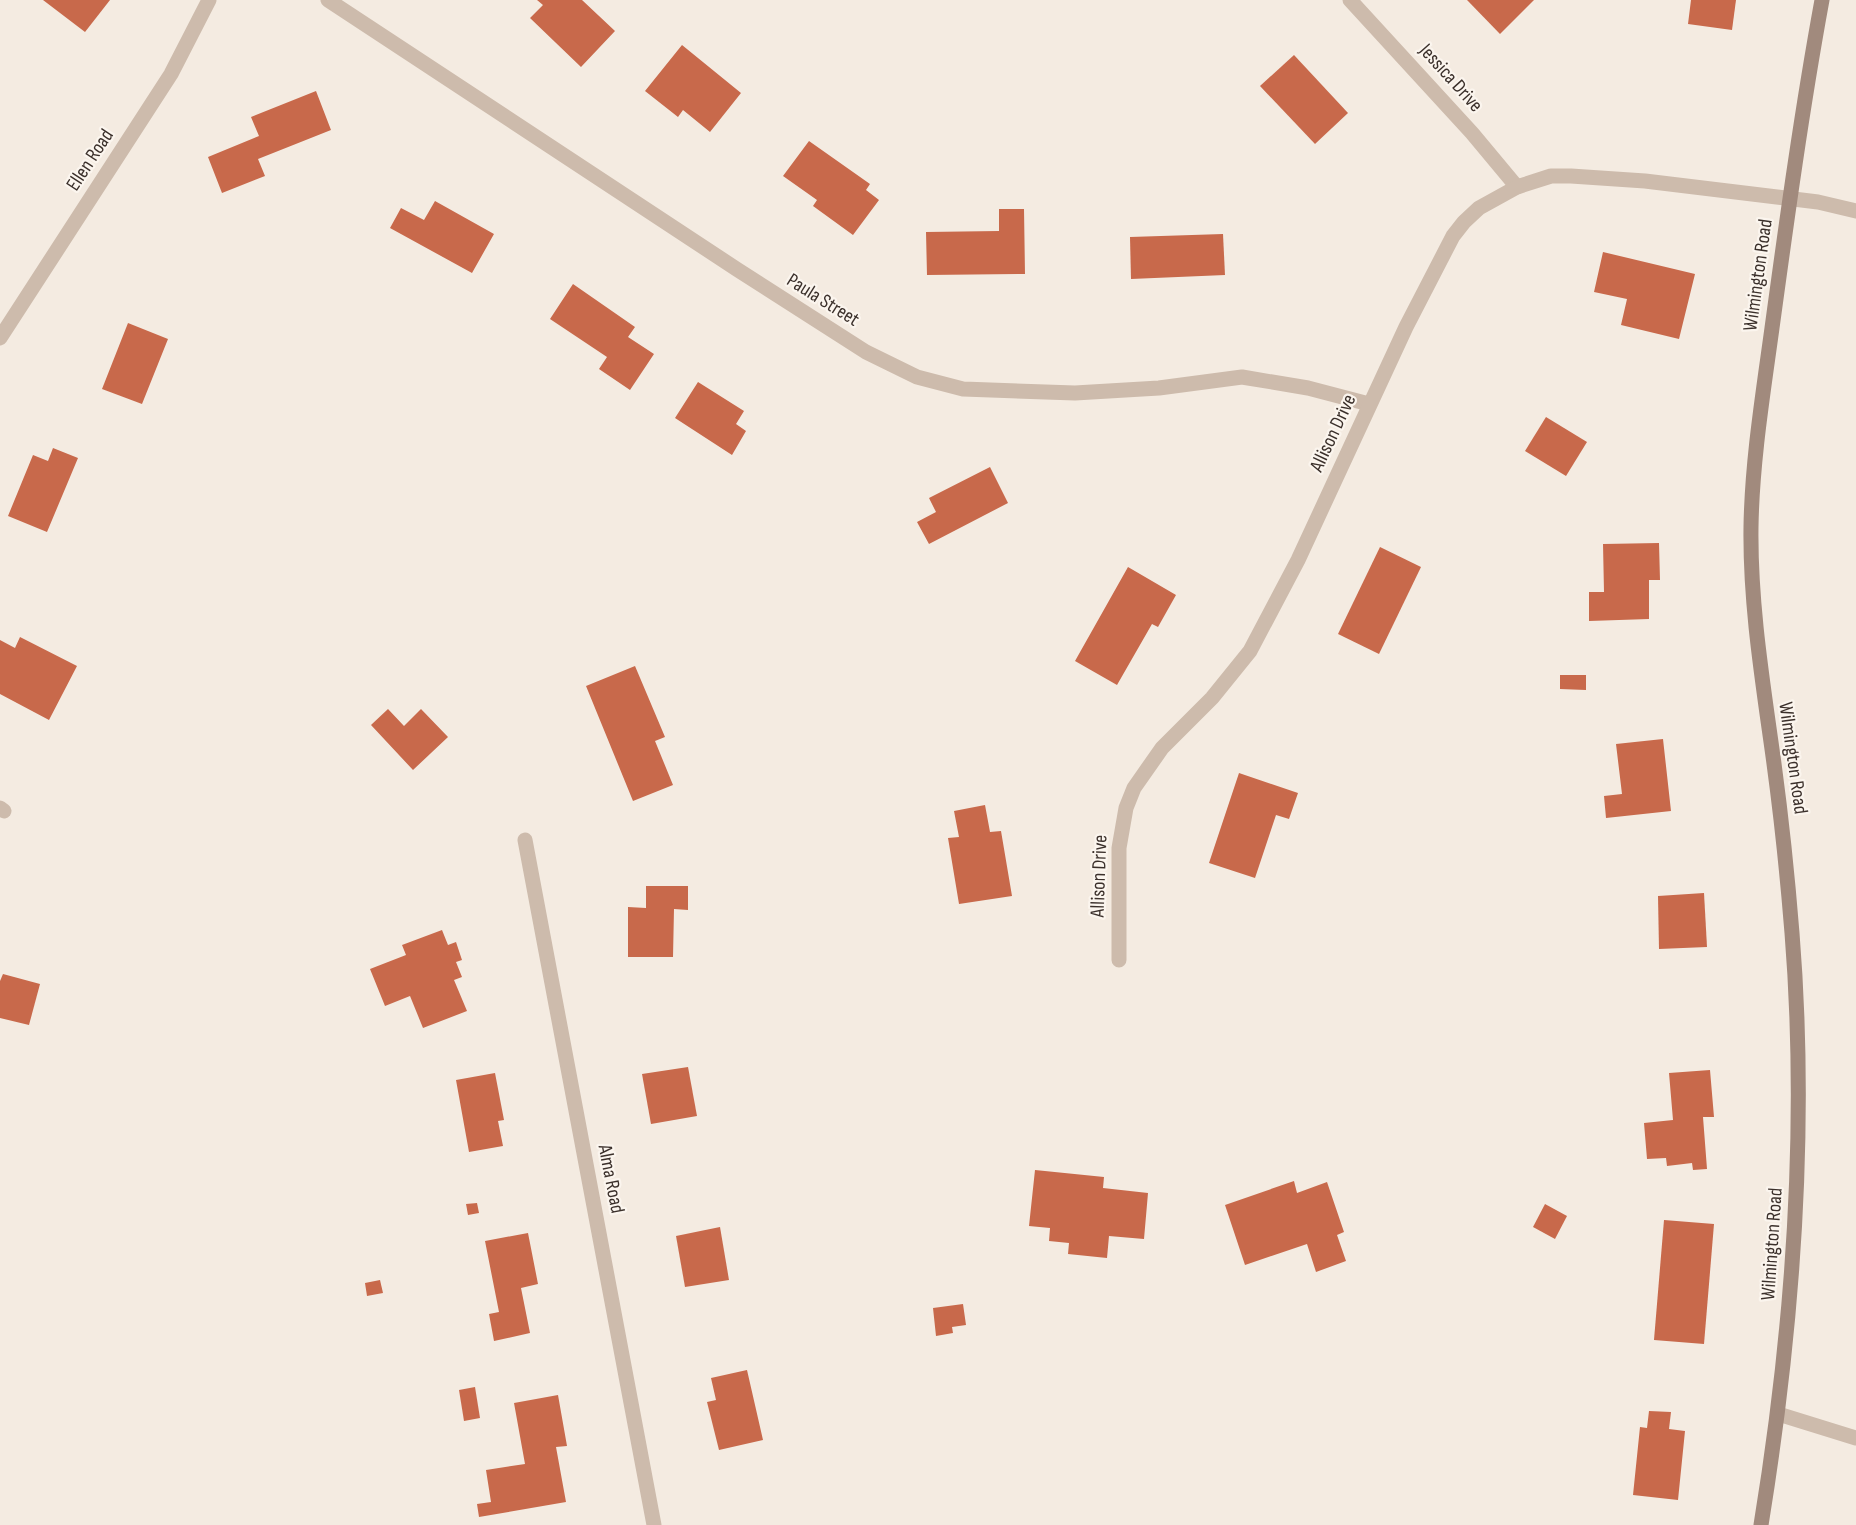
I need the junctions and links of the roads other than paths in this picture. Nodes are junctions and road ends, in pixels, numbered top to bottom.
1 (209, 0) edge
2 (328, 0) edge
3 (1350, 0) edge
4 (1822, 0) edge
5 (1517, 187) junction
6 (1789, 199) junction
7 (1856, 212) edge
8 (0, 339) edge
9 (1369, 404) junction
10 (525, 840) dead end
11 (1119, 960) dead end
12 (1778, 1414) junction
13 (1856, 1438) edge
14 (654, 1525) edge
15 (1761, 1525) edge

1 - 8 street, Ellen Road
2 - 9 street, Paula Street
3 - 5 street, Jessica Drive
4 - 6 main road, Wilmington Road
5 - 6 street, Allison Drive
5 - 9 street, Allison Drive
6 - 7 street, Allison Drive
6 - 12 main road, Wilmington Road
9 - 11 street, Allison Drive
10 - 14 street, Alma Road
12 - 13 street
12 - 15 main road, Wilmington Road

